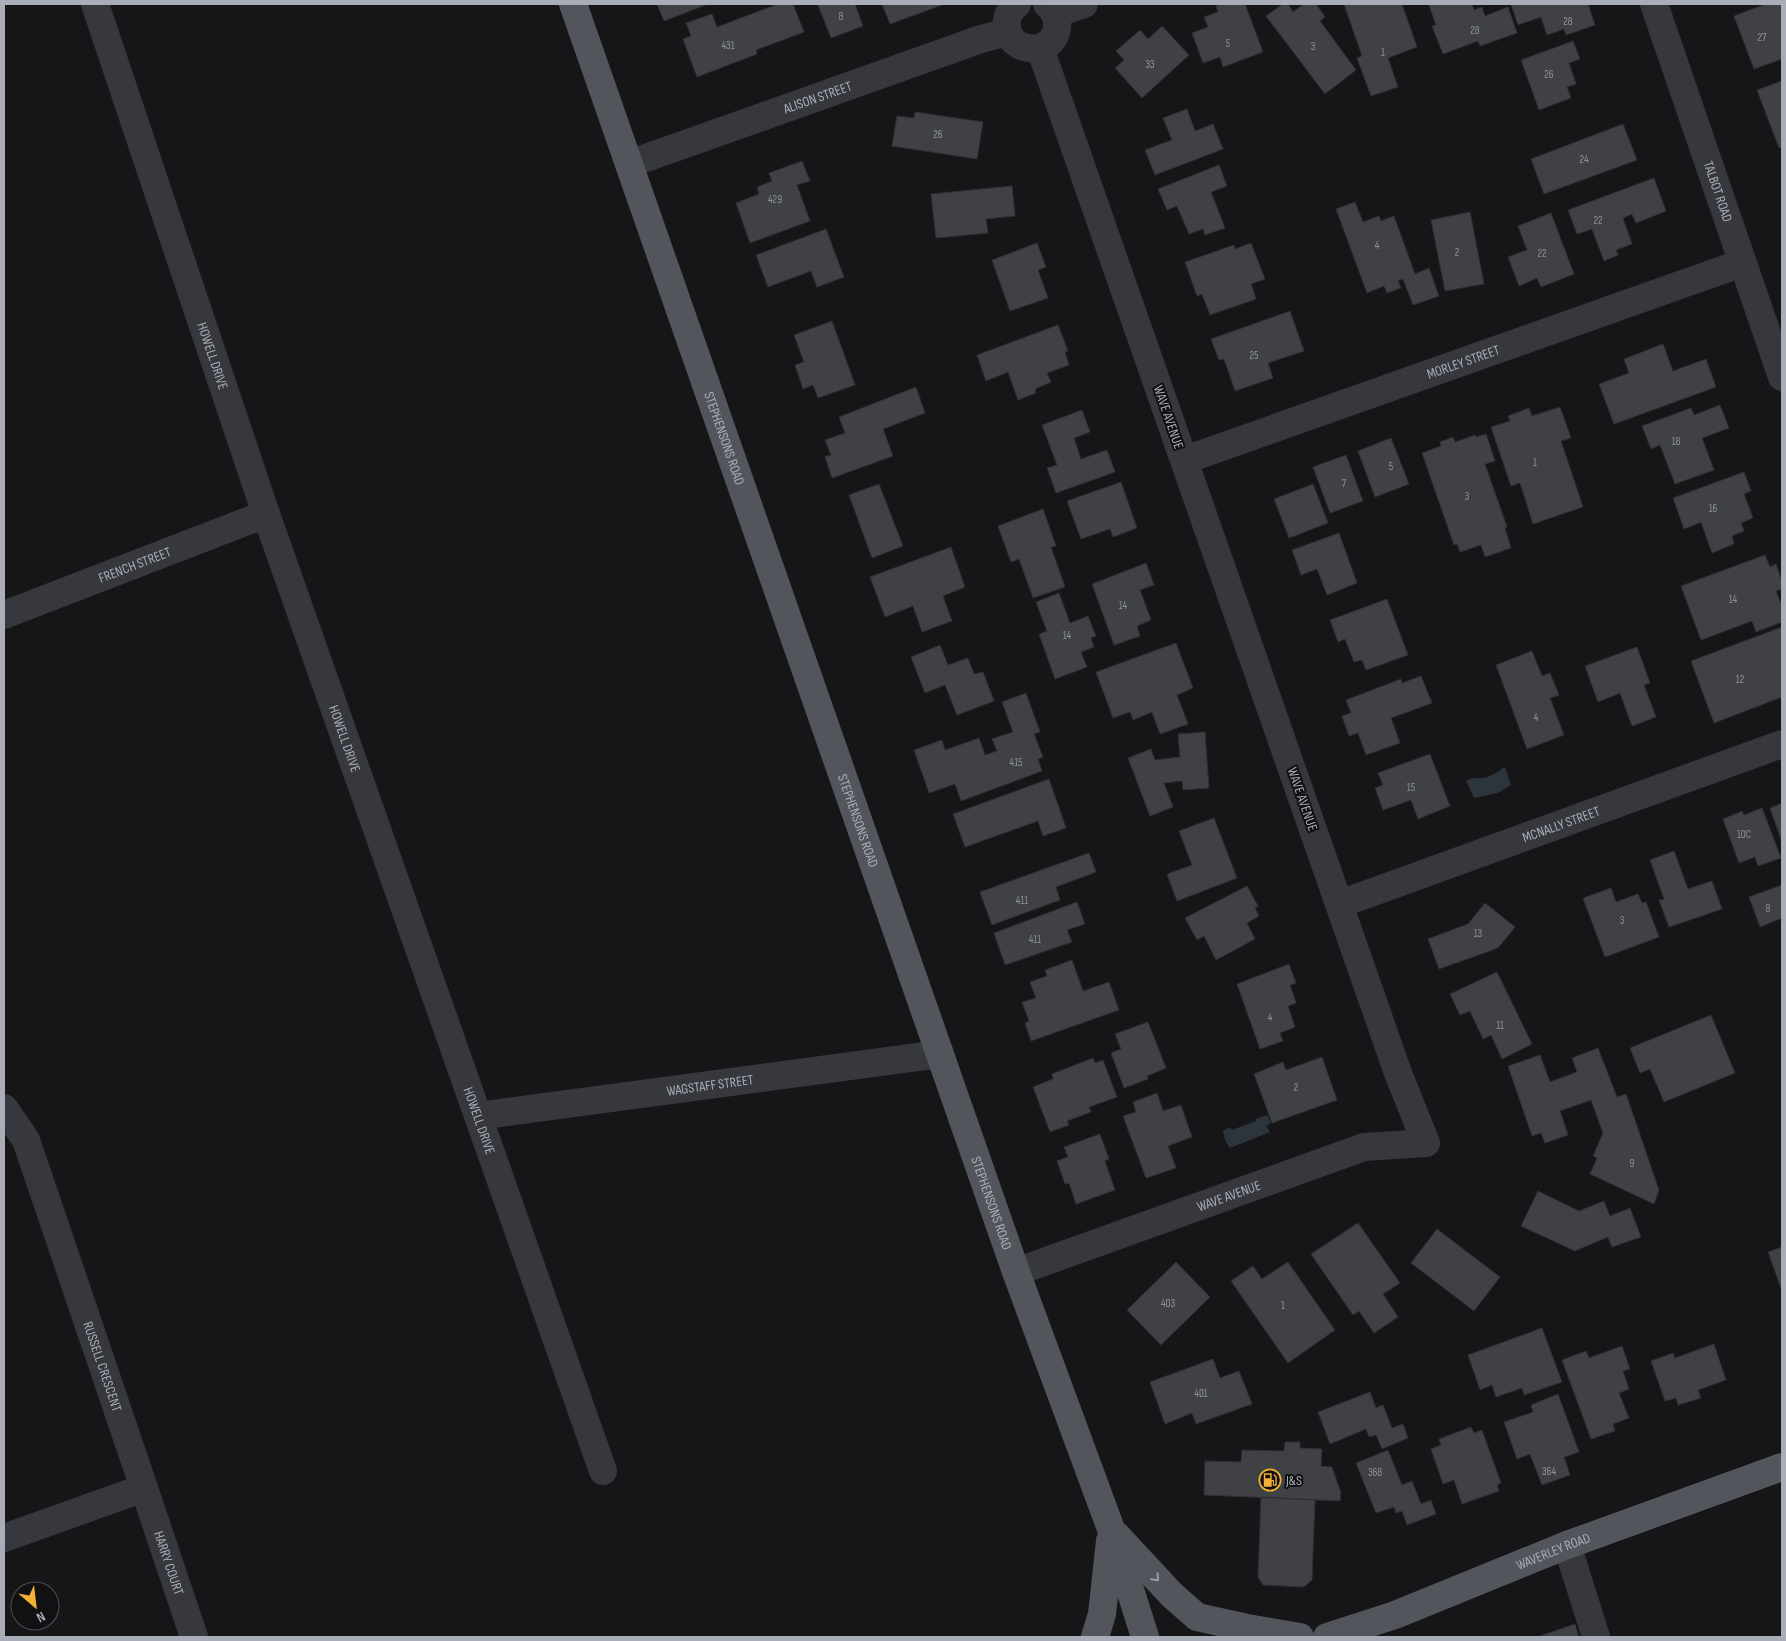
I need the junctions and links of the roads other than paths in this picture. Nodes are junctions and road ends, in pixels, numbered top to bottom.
1 (95, 4) edge
2 (573, 4) edge
3 (1017, 4) edge
4 (1084, 4) edge
5 (1654, 4) edge
6 (1051, 9) edge
7 (1008, 32) junction
8 (1040, 48) junction
9 (629, 164) junction
10 (1742, 263) junction
11 (1782, 377) edge
12 (1184, 460) junction
13 (266, 514) junction
14 (4, 615) edge
15 (1782, 744) edge
16 (1340, 904) junction
17 (940, 1054) junction
18 (4, 1108) edge
19 (478, 1116) junction
20 (1016, 1272) junction
21 (1782, 1466) edge
22 (603, 1471) dead end
23 (144, 1488) junction
24 (1111, 1529) junction
25 (4, 1538) edge
26 (1568, 1545) junction
27 (1394, 1615) junction
28 (194, 1637) edge
29 (1096, 1637) edge
30 (1145, 1637) edge
31 (1300, 1637) edge
32 (1327, 1637) edge
33 (1362, 1637) edge
34 (1596, 1637) edge

1 - 13 street, HOWELL DRIVE
2 - 9 main road, STEPHENSONS ROAD
3 - 7 street
4 - 6 street
5 - 10 street, TALBOT ROAD
6 - 8 street
7 - 8 street
7 - 9 street, ALISON STREET
8 - 12 street, WAVE AVENUE
9 - 17 main road, STEPHENSONS ROAD
10 - 11 street, TALBOT ROAD
10 - 12 street, MORLEY STREET
12 - 16 street, WAVE AVENUE
13 - 14 street, FRENCH STREET
13 - 19 street, HOWELL DRIVE
15 - 16 street, MCNALLY STREET
16 - 20 street, WAVE AVENUE
17 - 19 street, WAGSTAFF STREET
17 - 20 main road, STEPHENSONS ROAD
18 - 23 street, RUSSELL CRESCENT
19 - 22 street, HOWELL DRIVE
20 - 24 main road, STEPHENSONS ROAD
21 - 26 main road, WAVERLEY ROAD
23 - 25 street
23 - 28 street, HARRY COURT
24 - 29 main road
24 - 30 main road, STEPHENSONS ROAD
24 -> 31 main road
26 - 27 main road, WAVERLEY ROAD
26 - 34 street
27 - 32 main road, WAVERLEY ROAD
27 - 33 main road

